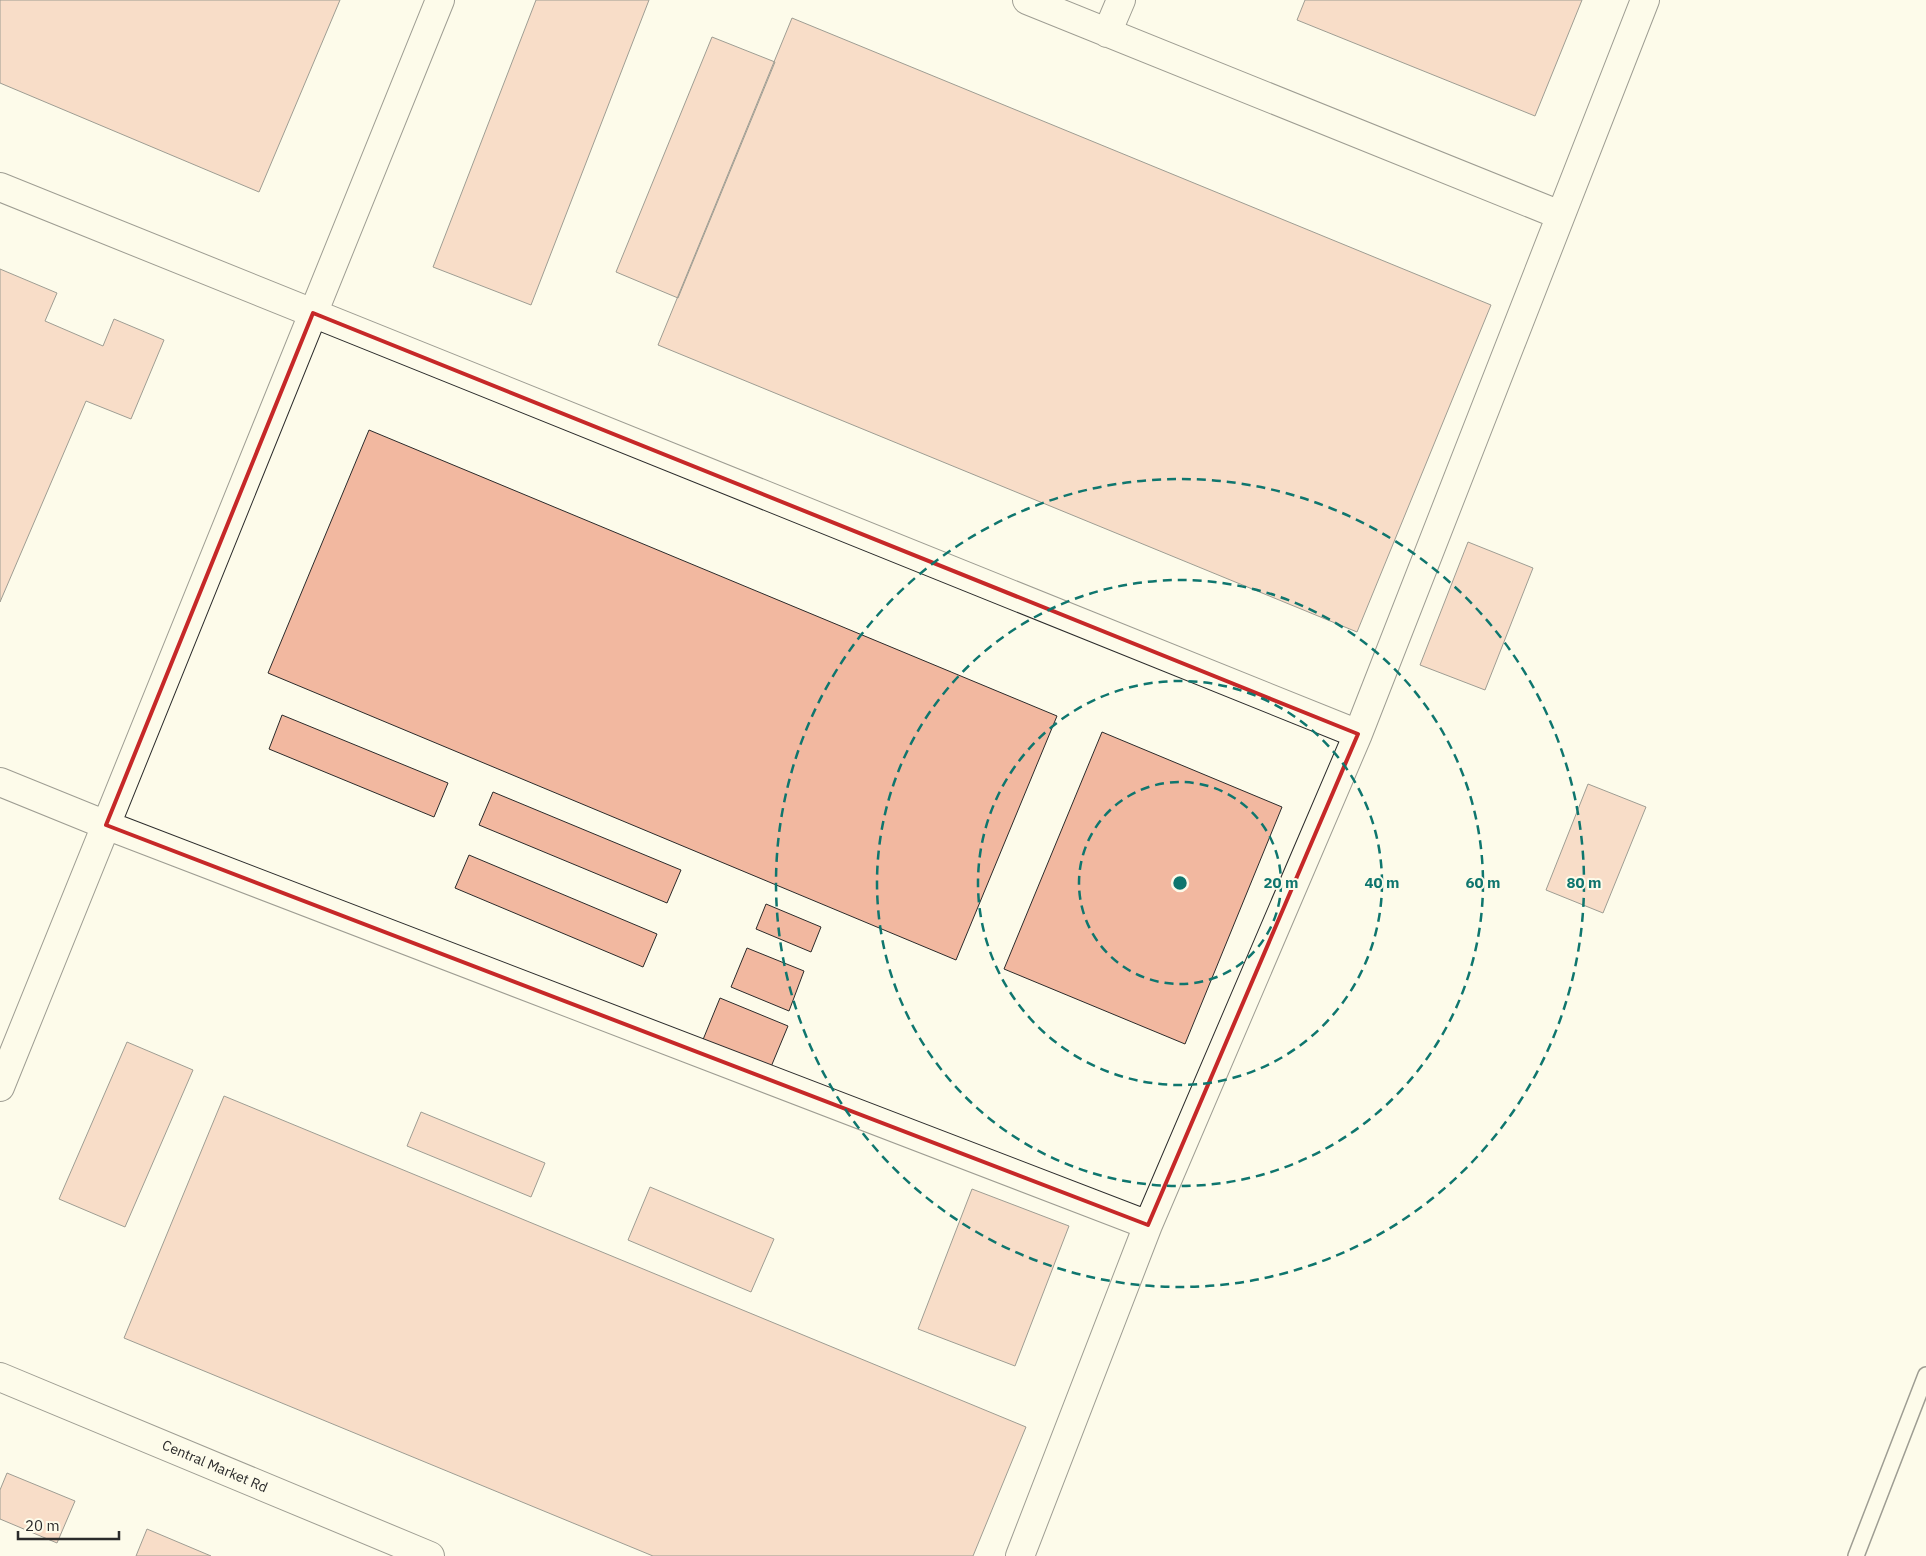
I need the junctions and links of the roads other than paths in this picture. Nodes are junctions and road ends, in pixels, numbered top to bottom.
1 (440, 0) edge
2 (1026, 0) edge
3 (1121, 0) edge
4 (1645, 0) edge
5 (1107, 33) junction
6 (0, 187) edge
7 (1560, 215) junction
8 (313, 313) junction
9 (1358, 734) junction
10 (0, 782) edge
11 (106, 825) junction
12 (0, 1087) edge
13 (1148, 1225) junction
14 (1926, 1374) edge
15 (0, 1377) edge
16 (430, 1556) edge
17 (1020, 1556) edge
18 (1856, 1556) edge

1 - 8 street
2 - 5 street
3 - 5 street
4 - 7 street
5 - 7 street
6 - 8 street
7 - 9 street
8 - 9 street
8 - 11 street
9 - 13 street
10 - 11 street
11 - 12 street
11 - 13 street
13 - 17 street
14 - 18 lane
15 - 16 street, Central Market Rd

